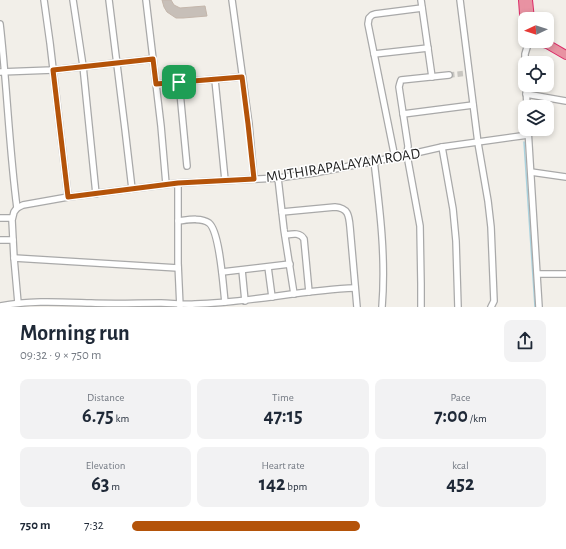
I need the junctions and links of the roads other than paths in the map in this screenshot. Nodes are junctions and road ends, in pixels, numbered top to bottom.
1 (44, 0) edge
2 (73, 0) edge
3 (109, 0) edge
4 (146, 0) edge
5 (232, 0) edge
6 (421, 0) edge
7 (460, 0) edge
8 (522, 0) edge
9 (528, 0) edge
10 (422, 8) junction
11 (523, 12) edge
12 (529, 12) edge
13 (0, 24) edge
14 (428, 48) junction
15 (554, 48) edge
16 (374, 54) junction
17 (566, 55) edge
18 (153, 59) junction
19 (117, 63) junction
20 (83, 66) junction
21 (53, 70) junction
22 (2, 72) edge
23 (449, 75) tunnel mouth
24 (242, 77) junction
25 (432, 77) junction
26 (215, 80) junction
27 (179, 82) junction
28 (156, 84) junction
29 (526, 94) joint
30 (526, 100) edge
31 (566, 101) edge
32 (473, 105) junction
33 (403, 114) junction
34 (518, 134) edge
35 (528, 136) edge
36 (478, 142) junction
37 (442, 147) junction
38 (407, 156) junction
39 (395, 158) junction
40 (374, 161) junction
41 (187, 166) dead end
42 (531, 172) junction
43 (566, 177) edge
44 (278, 178) junction
45 (254, 179) junction
46 (225, 180) junction
47 (178, 183) junction
48 (166, 184) junction
49 (132, 189) junction
50 (96, 194) junction
51 (68, 197) junction
52 (17, 208) junction
53 (282, 212) junction
54 (0, 218) edge
55 (12, 218) junction
56 (178, 221) junction
57 (285, 235) junction
58 (0, 240) edge
59 (13, 240) junction
60 (14, 258) junction
61 (290, 264) junction
62 (268, 267) junction
63 (178, 268) junction
64 (242, 270) junction
65 (222, 272) junction
66 (538, 274) junction
67 (566, 274) edge
68 (355, 288) junction
69 (309, 292) junction
70 (294, 294) junction
71 (272, 297) junction
72 (245, 301) junction
73 (225, 302) junction
74 (18, 303) junction
75 (41, 305) edge
76 (78, 305) edge
77 (115, 305) edge
78 (150, 305) edge
79 (0, 306) edge
80 (180, 306) edge
81 (357, 307) edge
82 (382, 307) edge
83 (421, 307) edge
84 (458, 307) edge
85 (491, 307) edge
86 (539, 307) edge

1 - 21 street
2 - 20 street
3 - 19 street
4 - 18 street
5 - 24 street
6 - 10 street
7 - 32 street
8 - 11 highway
9 - 12 highway
10 - 14 street
10 - 16 street
13 - 22 street
14 - 16 street
14 - 25 street
15 - 17 highway
16 - 39 street
18 - 19 street
18 - 28 street
19 - 20 street
19 - 49 street
20 - 21 street
20 - 50 street
21 - 22 street
21 - 51 street
22 - 52 street
23 - 25 street
24 - 26 street
24 - 45 street
25 - 33 street
26 - 27 street
26 - 46 street
27 - 28 street
27 - 41 street
28 - 48 street
29 - 30 street
29 - 31 street
32 - 33 street
32 - 36 street
33 - 38 street
34 - 36 street, MUTHIRAPALAYAM ROAD
35 - 42 street
36 - 37 street, MUTHIRAPALAYAM ROAD
36 - 85 street
37 - 38 street, MUTHIRAPALAYAM ROAD
37 - 84 street
38 - 39 street, MUTHIRAPALAYAM ROAD
38 - 83 street
39 - 40 street, MUTHIRAPALAYAM ROAD
40 - 44 street, MUTHIRAPALAYAM ROAD
40 - 82 street
42 - 43 street
42 - 66 street
44 - 45 street, MUTHIRAPALAYAM ROAD
44 - 53 street
45 - 46 street, MUTHIRAPALAYAM ROAD
46 - 47 street, MUTHIRAPALAYAM ROAD
47 - 48 street, MUTHIRAPALAYAM ROAD
47 - 56 street
48 - 49 street, MUTHIRAPALAYAM ROAD
49 - 50 street, MUTHIRAPALAYAM ROAD
50 - 51 street, MUTHIRAPALAYAM ROAD
51 - 52 street, MUTHIRAPALAYAM ROAD
52 - 55 street
53 - 57 street
53 - 68 street
54 - 55 street
55 - 59 street
56 - 63 street
56 - 65 street
57 - 61 street
57 - 69 street
58 - 59 street
59 - 60 street
60 - 63 street
60 - 74 street
61 - 62 street
61 - 70 street
62 - 64 street
62 - 71 street
63 - 80 street
64 - 65 street
64 - 72 street
65 - 73 street
66 - 67 street
66 - 86 street
68 - 69 street
68 - 81 street
69 - 70 street
70 - 71 street
71 - 72 street
72 - 73 street
73 - 80 street
74 - 75 street
74 - 79 street
75 - 76 street
76 - 77 street
77 - 78 street
78 - 80 street

